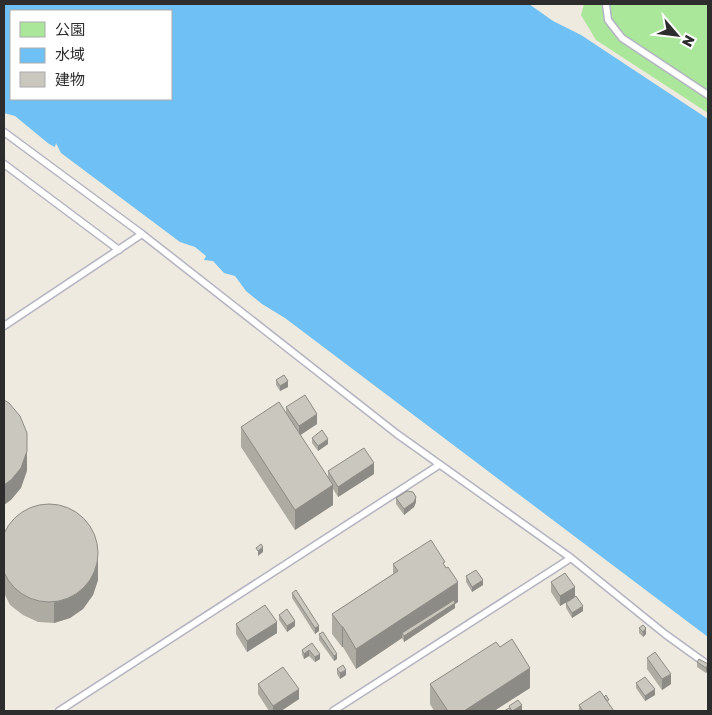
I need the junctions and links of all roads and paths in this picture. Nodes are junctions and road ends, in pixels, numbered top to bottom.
1 (606, 4) edge
2 (708, 95) edge
3 (4, 132) edge
4 (4, 164) edge
5 (142, 234) junction
6 (119, 250) junction
7 (4, 326) edge
8 (440, 465) junction
9 (571, 558) junction
10 (708, 666) edge
11 (59, 711) edge
12 (333, 711) edge

1 - 2 lane
3 - 5 lane
4 - 6 lane
5 - 6 lane
5 - 8 lane
6 - 7 lane
8 - 9 lane
8 - 11 lane
9 - 10 lane
9 - 12 lane

